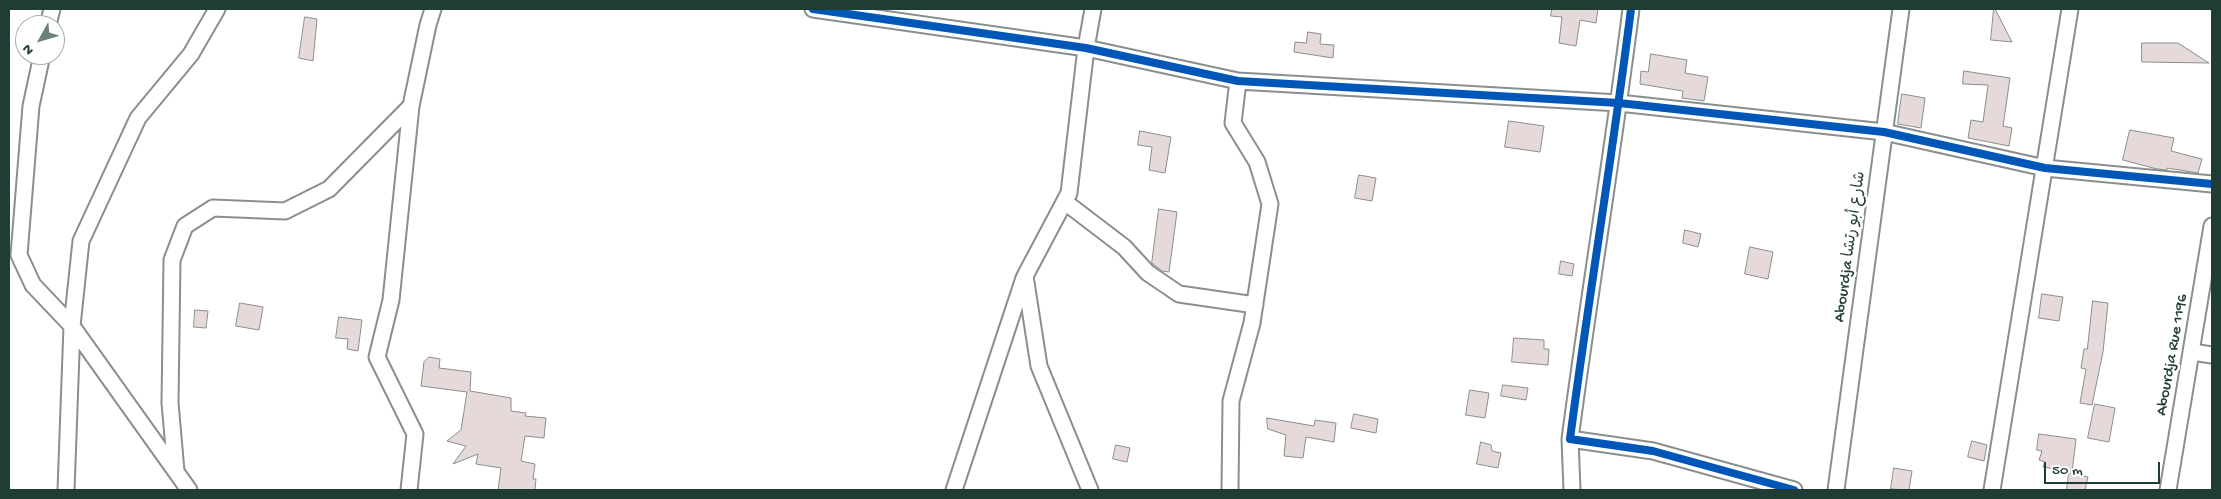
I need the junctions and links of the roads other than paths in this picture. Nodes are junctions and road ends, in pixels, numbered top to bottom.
1 (217, 9) edge
2 (433, 9) edge
3 (813, 9) edge
4 (1093, 9) edge
5 (1631, 9) edge
6 (1901, 9) edge
7 (2070, 9) edge
8 (1086, 48) junction
9 (40, 65) edge
10 (1238, 81) junction
11 (1619, 103) junction
12 (411, 106) junction
13 (1884, 132) junction
14 (2045, 168) junction
15 (2212, 184) edge
16 (1064, 202) junction
17 (2212, 226) edge
18 (1025, 276) junction
19 (1255, 305) junction
20 (72, 326) junction
21 (2192, 352) junction
22 (2212, 355) edge
23 (1570, 439) junction
24 (176, 471) junction
25 (66, 490) edge
26 (189, 490) edge
27 (409, 490) edge
28 (954, 490) edge
29 (1090, 490) edge
30 (1230, 490) edge
31 (1572, 490) edge
32 (1794, 490) edge
33 (1836, 490) edge
34 (1992, 490) edge
35 (2168, 490) edge

1 - 20 street
2 - 12 street
3 - 8 street
4 - 8 street
5 - 11 street
6 - 13 street, Abourdja شارع أبو رتشا
7 - 14 street
8 - 10 street
8 - 16 street
9 - 20 street
10 - 11 street
10 - 19 street
11 - 13 street
11 - 23 street
12 - 24 street
12 - 27 street
13 - 14 street
13 - 33 street, Abourdja شارع أبو رتشا
14 - 15 street
14 - 34 street
16 - 18 street
16 - 19 street
17 - 21 street, Abourdja Rue 1196
18 - 28 street
18 - 29 street
19 - 30 street
20 - 24 street
20 - 25 street
21 - 22 street
21 - 35 street, Abourdja Rue 1196
23 - 31 street
23 - 32 street
24 - 26 street

